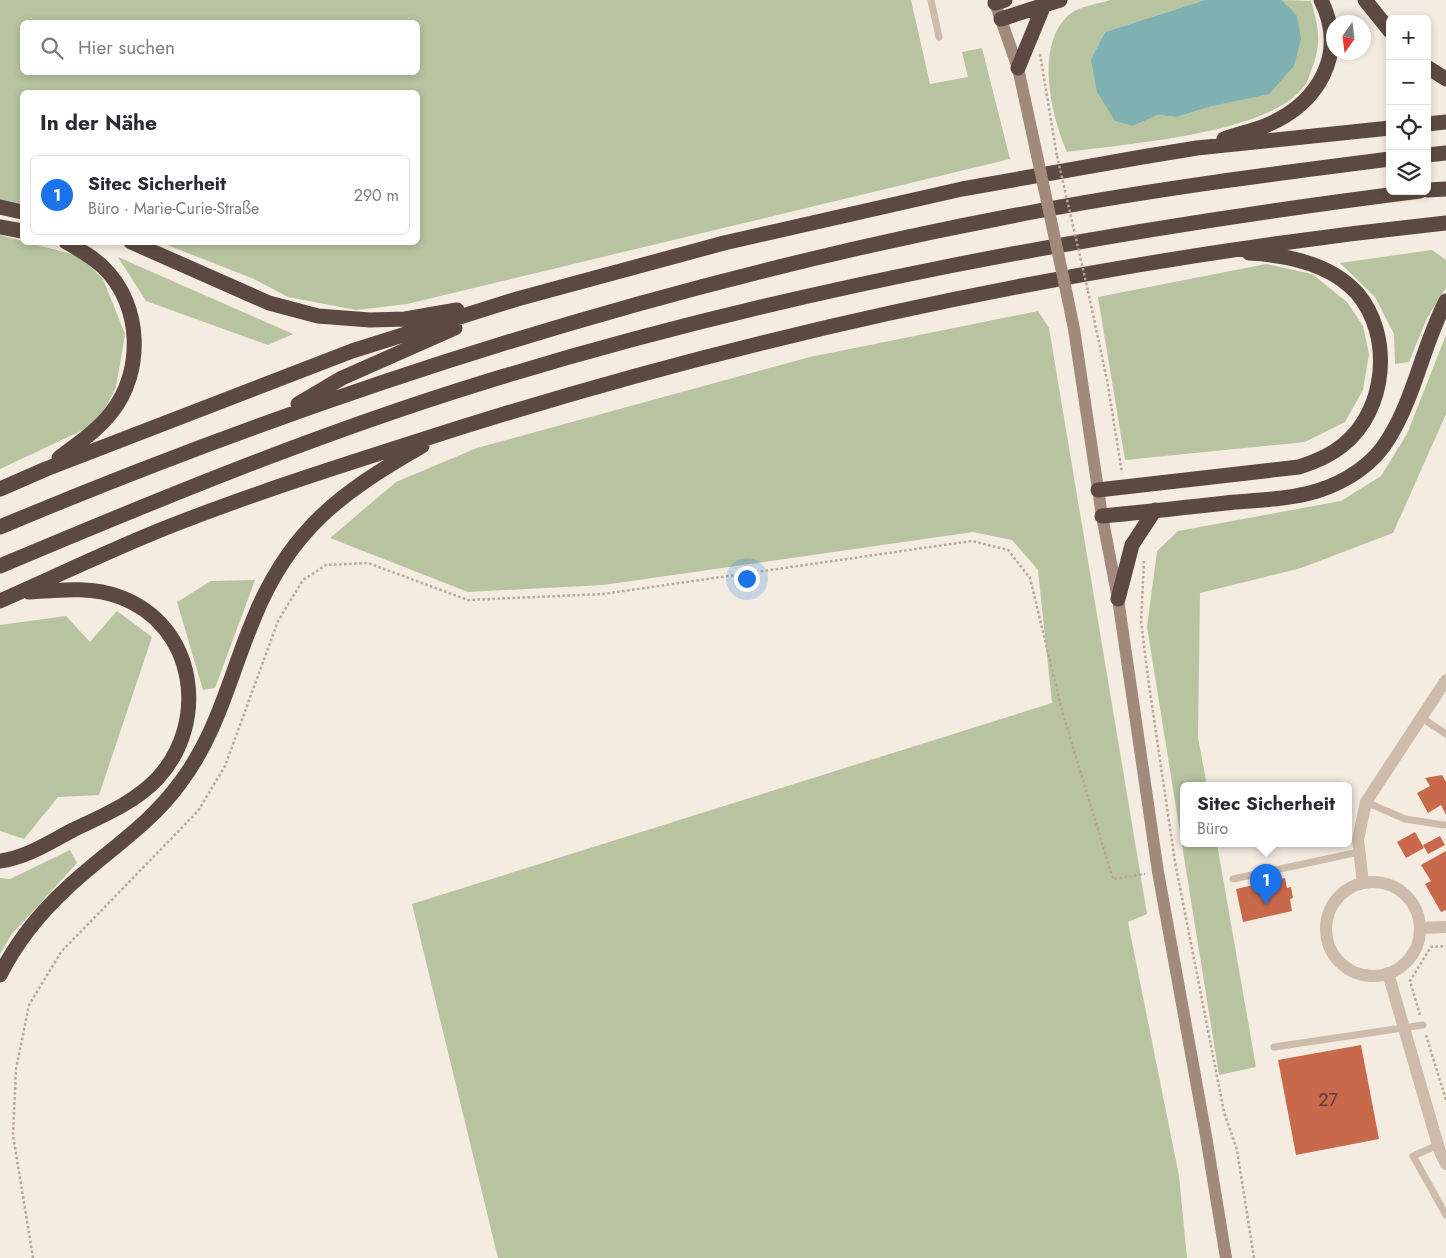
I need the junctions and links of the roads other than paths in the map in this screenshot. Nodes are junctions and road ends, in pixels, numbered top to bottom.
1 (931, 0) edge
2 (1060, 0) edge
3 (1321, 0) edge
4 (1365, 0) edge
5 (998, 1) edge
6 (1044, 5) junction
7 (1001, 19) junction
8 (1386, 26) edge
9 (939, 37) dead end
10 (1018, 68) junction
11 (1431, 70) edge
12 (1446, 79) edge
13 (1446, 122) edge
14 (1431, 124) edge
15 (1386, 128) edge
16 (1197, 148) junction
17 (1446, 153) edge
18 (1431, 155) edge
19 (1386, 160) edge
20 (1446, 189) edge
21 (1431, 190) edge
22 (1388, 195) edge
23 (0, 207) edge
24 (20, 212) edge
25 (1446, 223) edge
26 (0, 227) edge
27 (20, 231) edge
28 (71, 245) edge
29 (138, 245) edge
30 (1217, 251) junction
31 (518, 300) junction
32 (1446, 301) edge
33 (275, 418) junction
34 (448, 431) junction
35 (46, 469) junction
36 (0, 489) edge
37 (1098, 490) junction
38 (1155, 510) junction
39 (1102, 516) junction
40 (0, 527) edge
41 (0, 566) edge
42 (20, 592) junction
43 (1118, 598) junction
44 (0, 601) edge
45 (1446, 680) edge
46 (1422, 718) junction
47 (1446, 734) edge
48 (1366, 802) junction
49 (1444, 825) dead end
50 (1359, 852) junction
51 (0, 862) edge
52 (1233, 879) dead end
53 (1363, 882) junction
54 (1446, 927) edge
55 (1420, 928) junction
56 (1388, 973) junction
57 (0, 975) edge
58 (1423, 1025) dead end
59 (1406, 1028) junction
60 (1274, 1047) dead end
61 (1441, 1149) edge
62 (1446, 1164) edge
63 (1446, 1215) edge
64 (1226, 1258) edge

1 - 9 lane
2 - 6 highway
3 - 16 highway
4 - 8 highway
5 - 7 main road
6 - 7 highway
6 - 10 highway
7 - 10 main road
10 - 37 main road, bridge
11 - 12 highway
13 - 14 highway
15 - 16 highway
16 - 31 highway
17 - 18 highway
19 - 33 highway
20 - 21 highway
22 - 41 highway
23 - 24 highway
25 - 30 highway
26 - 27 highway
28 - 35 highway
29 - 31 highway
30 - 34 highway
30 - 37 highway
31 - 33 highway
31 - 35 highway
32 - 38 highway
33 - 40 highway
34 - 42 highway
34 - 57 highway
35 - 36 highway
37 - 39 main road
38 - 39 highway
38 - 43 highway
39 - 43 main road
42 - 44 highway
42 - 51 highway
43 - 64 main road
45 - 46 street
46 - 47 lane
46 - 48 street
48 - 49 lane
48 - 50 street
50 - 52 lane
50 - 53 street
53 - 55 street
53 - 56 street
54 - 55 street
55 - 56 street
56 - 59 street
58 - 59 lane
59 - 60 lane
59 - 61 street
61 - 62 street
61 - 63 lane

